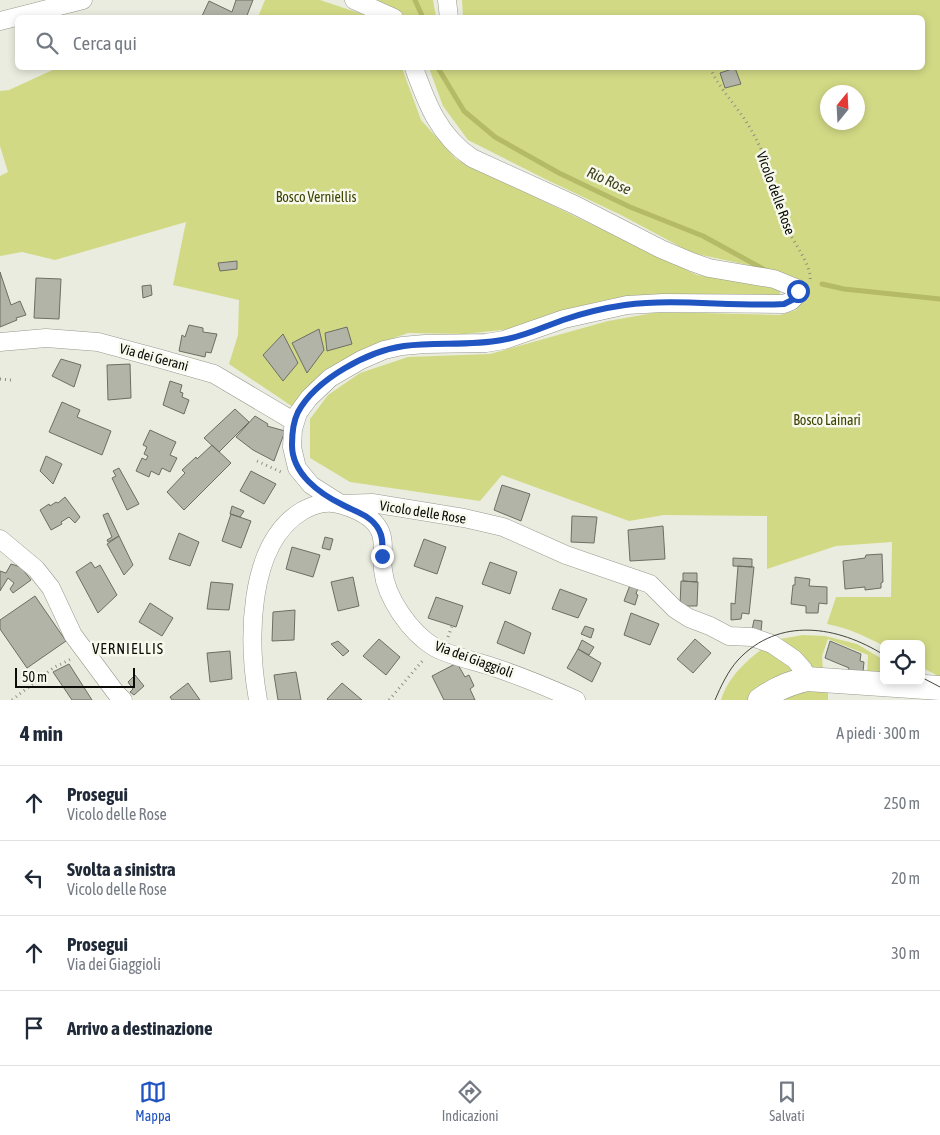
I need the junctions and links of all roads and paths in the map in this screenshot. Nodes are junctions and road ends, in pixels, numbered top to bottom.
1 (83, 0) edge
2 (354, 0) edge
3 (447, 0) edge
4 (24, 15) edge
5 (387, 15) edge
6 (449, 15) edge
7 (15, 17) edge
8 (0, 21) edge
9 (415, 70) edge
10 (711, 70) edge
11 (798, 291) junction
12 (0, 342) edge
13 (0, 378) edge
14 (11, 380) dead end
15 (295, 422) junction
16 (341, 504) junction
17 (0, 539) edge
18 (84, 650) junction
19 (420, 664) dead end
20 (807, 679) junction
21 (940, 688) edge
22 (12, 700) edge
23 (123, 700) edge
24 (258, 700) edge
25 (389, 700) edge
26 (576, 700) edge
27 (760, 700) edge

1 - 4 street
2 - 5 street
3 - 6 street
7 - 8 street
9 - 11 street
10 - 11 path, Vicolo delle Rose
11 - 15 street
12 - 15 street, Via dei Gerani
13 - 14 path
15 - 16 street
16 - 20 street, Vicolo delle Rose
16 - 24 street, Via dei Giaggioli
16 - 26 street, Via dei Giaggioli
17 - 18 street
18 - 22 path
18 - 23 street
19 - 25 path
20 - 21 main road
20 - 27 main road

